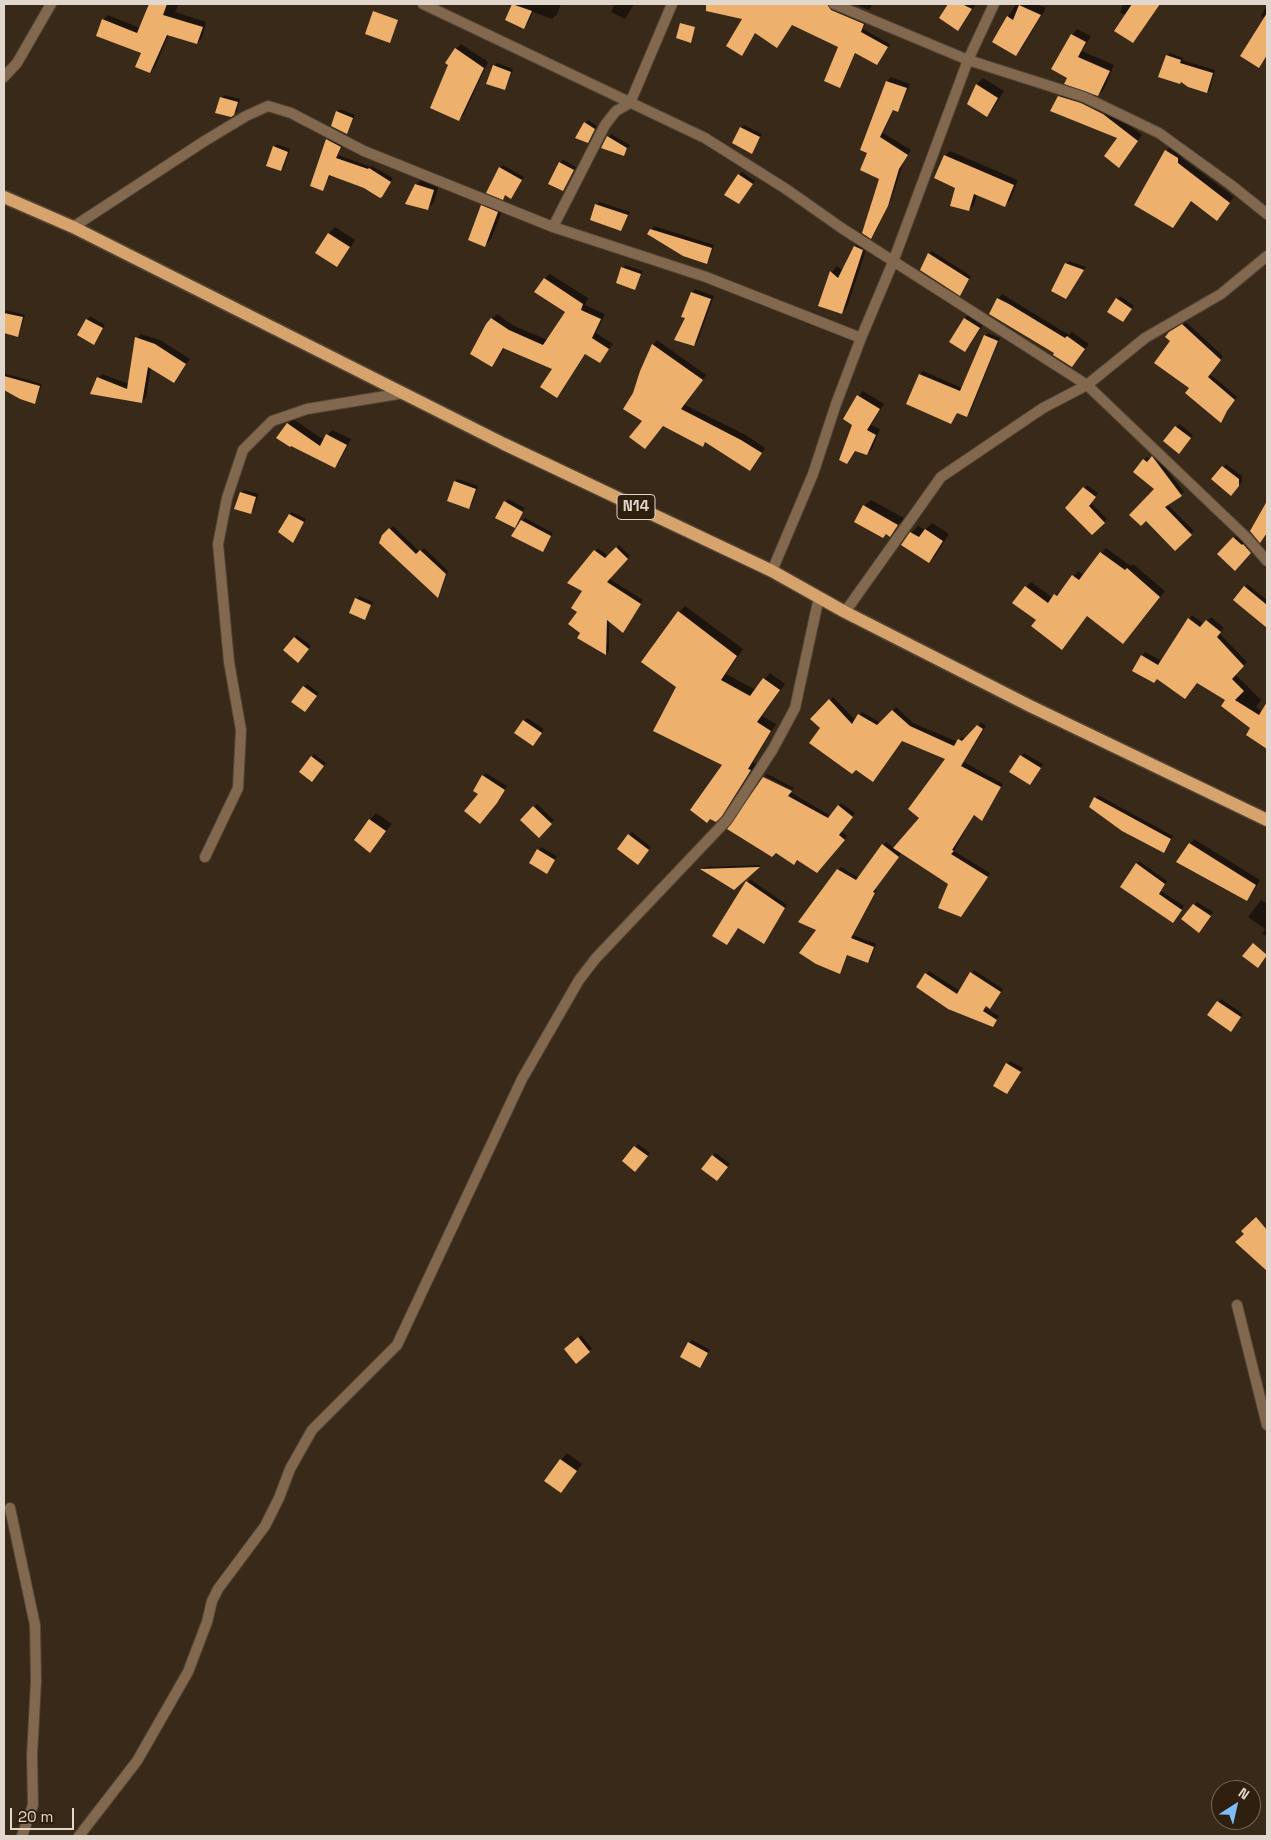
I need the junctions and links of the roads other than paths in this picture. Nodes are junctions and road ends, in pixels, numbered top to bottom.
1 (52, 4) edge
2 (423, 4) edge
3 (672, 4) edge
4 (834, 4) edge
5 (994, 4) edge
6 (968, 60) junction
7 (4, 77) edge
8 (630, 103) junction
9 (4, 197) edge
10 (1267, 214) edge
11 (73, 226) junction
12 (553, 227) junction
13 (1267, 256) edge
14 (893, 262) junction
15 (861, 338) junction
16 (1087, 385) junction
17 (404, 394) junction
18 (1267, 561) edge
19 (772, 571) junction
20 (819, 597) junction
21 (845, 612) junction
22 (1267, 820) edge
23 (205, 858) dead end
24 (1237, 1306) dead end
25 (1267, 1425) edge
26 (10, 1508) dead end
27 (22, 1836) edge
28 (79, 1836) edge

1 - 7 street
2 - 8 street
3 - 8 street
4 - 6 street
5 - 6 street
6 - 10 street
6 - 14 street
8 - 12 street
8 - 14 street
9 - 11 main road, N14
11 - 12 street
11 - 17 main road, N14
12 - 15 street
13 - 16 street
14 - 15 street
14 - 16 street
15 - 19 street
16 - 18 street
16 - 21 street
17 - 19 main road, N14
17 - 23 street
19 - 20 main road, N14
20 - 21 main road, N14
20 - 28 street
21 - 22 main road, N14
24 - 25 street
26 - 27 street

